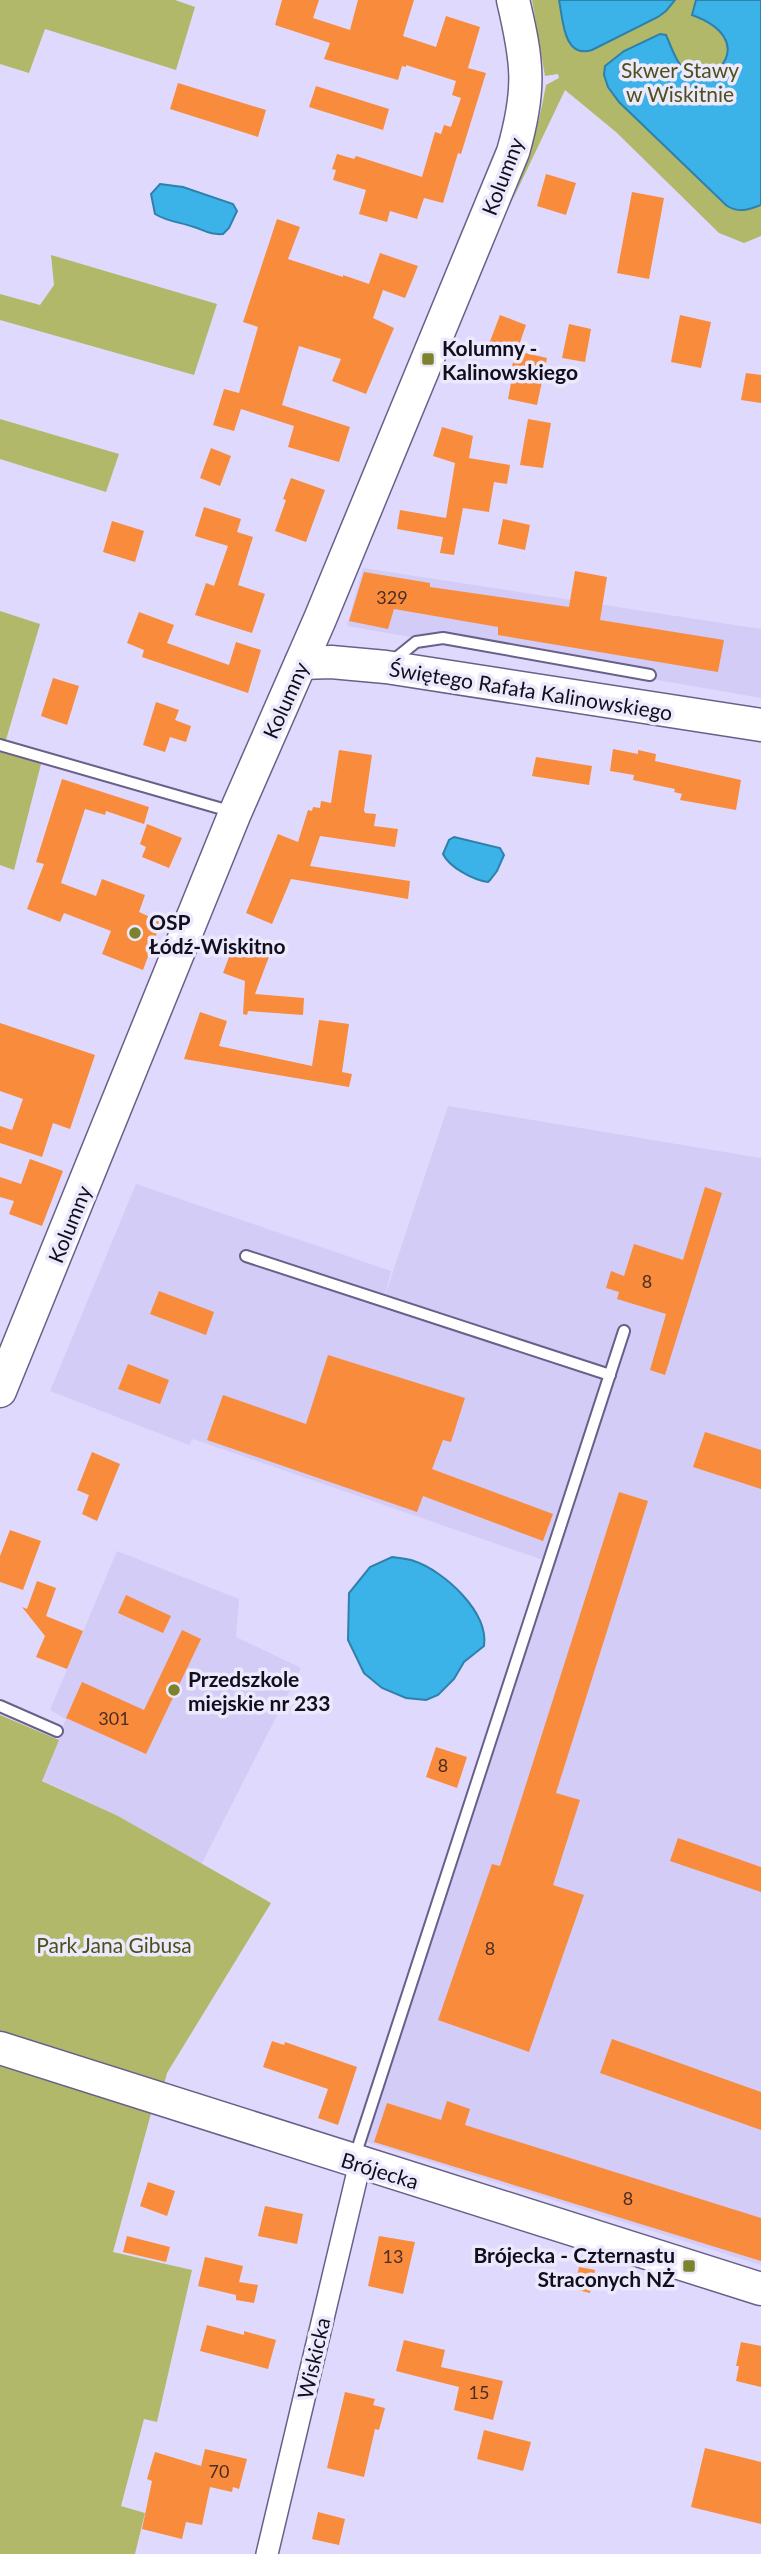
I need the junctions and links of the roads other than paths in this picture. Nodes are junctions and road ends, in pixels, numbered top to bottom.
1 (513, 0) edge
2 (301, 663) junction
3 (386, 667) junction
4 (650, 674) dead end
5 (761, 726) edge
6 (0, 745) edge
7 (236, 813) junction
8 (246, 1256) dead end
9 (624, 1332) dead end
10 (610, 1375) junction
11 (0, 1391) edge
12 (0, 1706) edge
13 (57, 1731) dead end
14 (0, 2048) edge
15 (356, 2162) junction
16 (761, 2289) edge
17 (267, 2554) edge

1 - 2 street, Kolumny
2 - 3 street, Świętego Rafała Kalinowskiego
2 - 7 street, Kolumny
3 - 4 lane
3 - 5 street, Świętego Rafała Kalinowskiego
6 - 7 lane
7 - 11 street, Kolumny
8 - 10 lane
9 - 10 lane
10 - 15 lane
12 - 13 lane
14 - 15 street, Brójecka
15 - 16 street, Brójecka
15 - 17 street, Wiskicka

